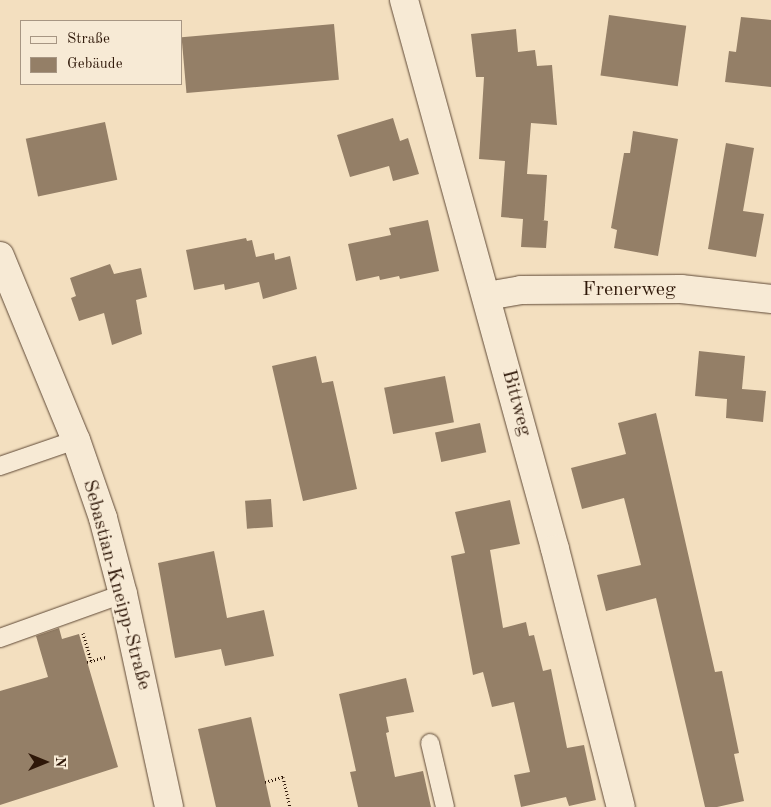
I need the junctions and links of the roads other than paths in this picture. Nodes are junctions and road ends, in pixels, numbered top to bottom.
1 (404, 0) edge
2 (0, 256) edge
3 (487, 296) junction
4 (771, 299) edge
5 (76, 440) junction
6 (0, 466) edge
7 (123, 594) junction
8 (0, 638) edge
9 (430, 743) dead end
10 (169, 807) edge
11 (444, 807) edge
12 (621, 807) edge

1 - 3 street, Bittweg
2 - 5 street, Sebastian-Kneipp-Straße
3 - 4 street, Frenerweg
3 - 12 street, Bittweg
5 - 6 lane
5 - 7 street, Sebastian-Kneipp-Straße
7 - 8 lane
7 - 10 street, Sebastian-Kneipp-Straße
9 - 11 lane

